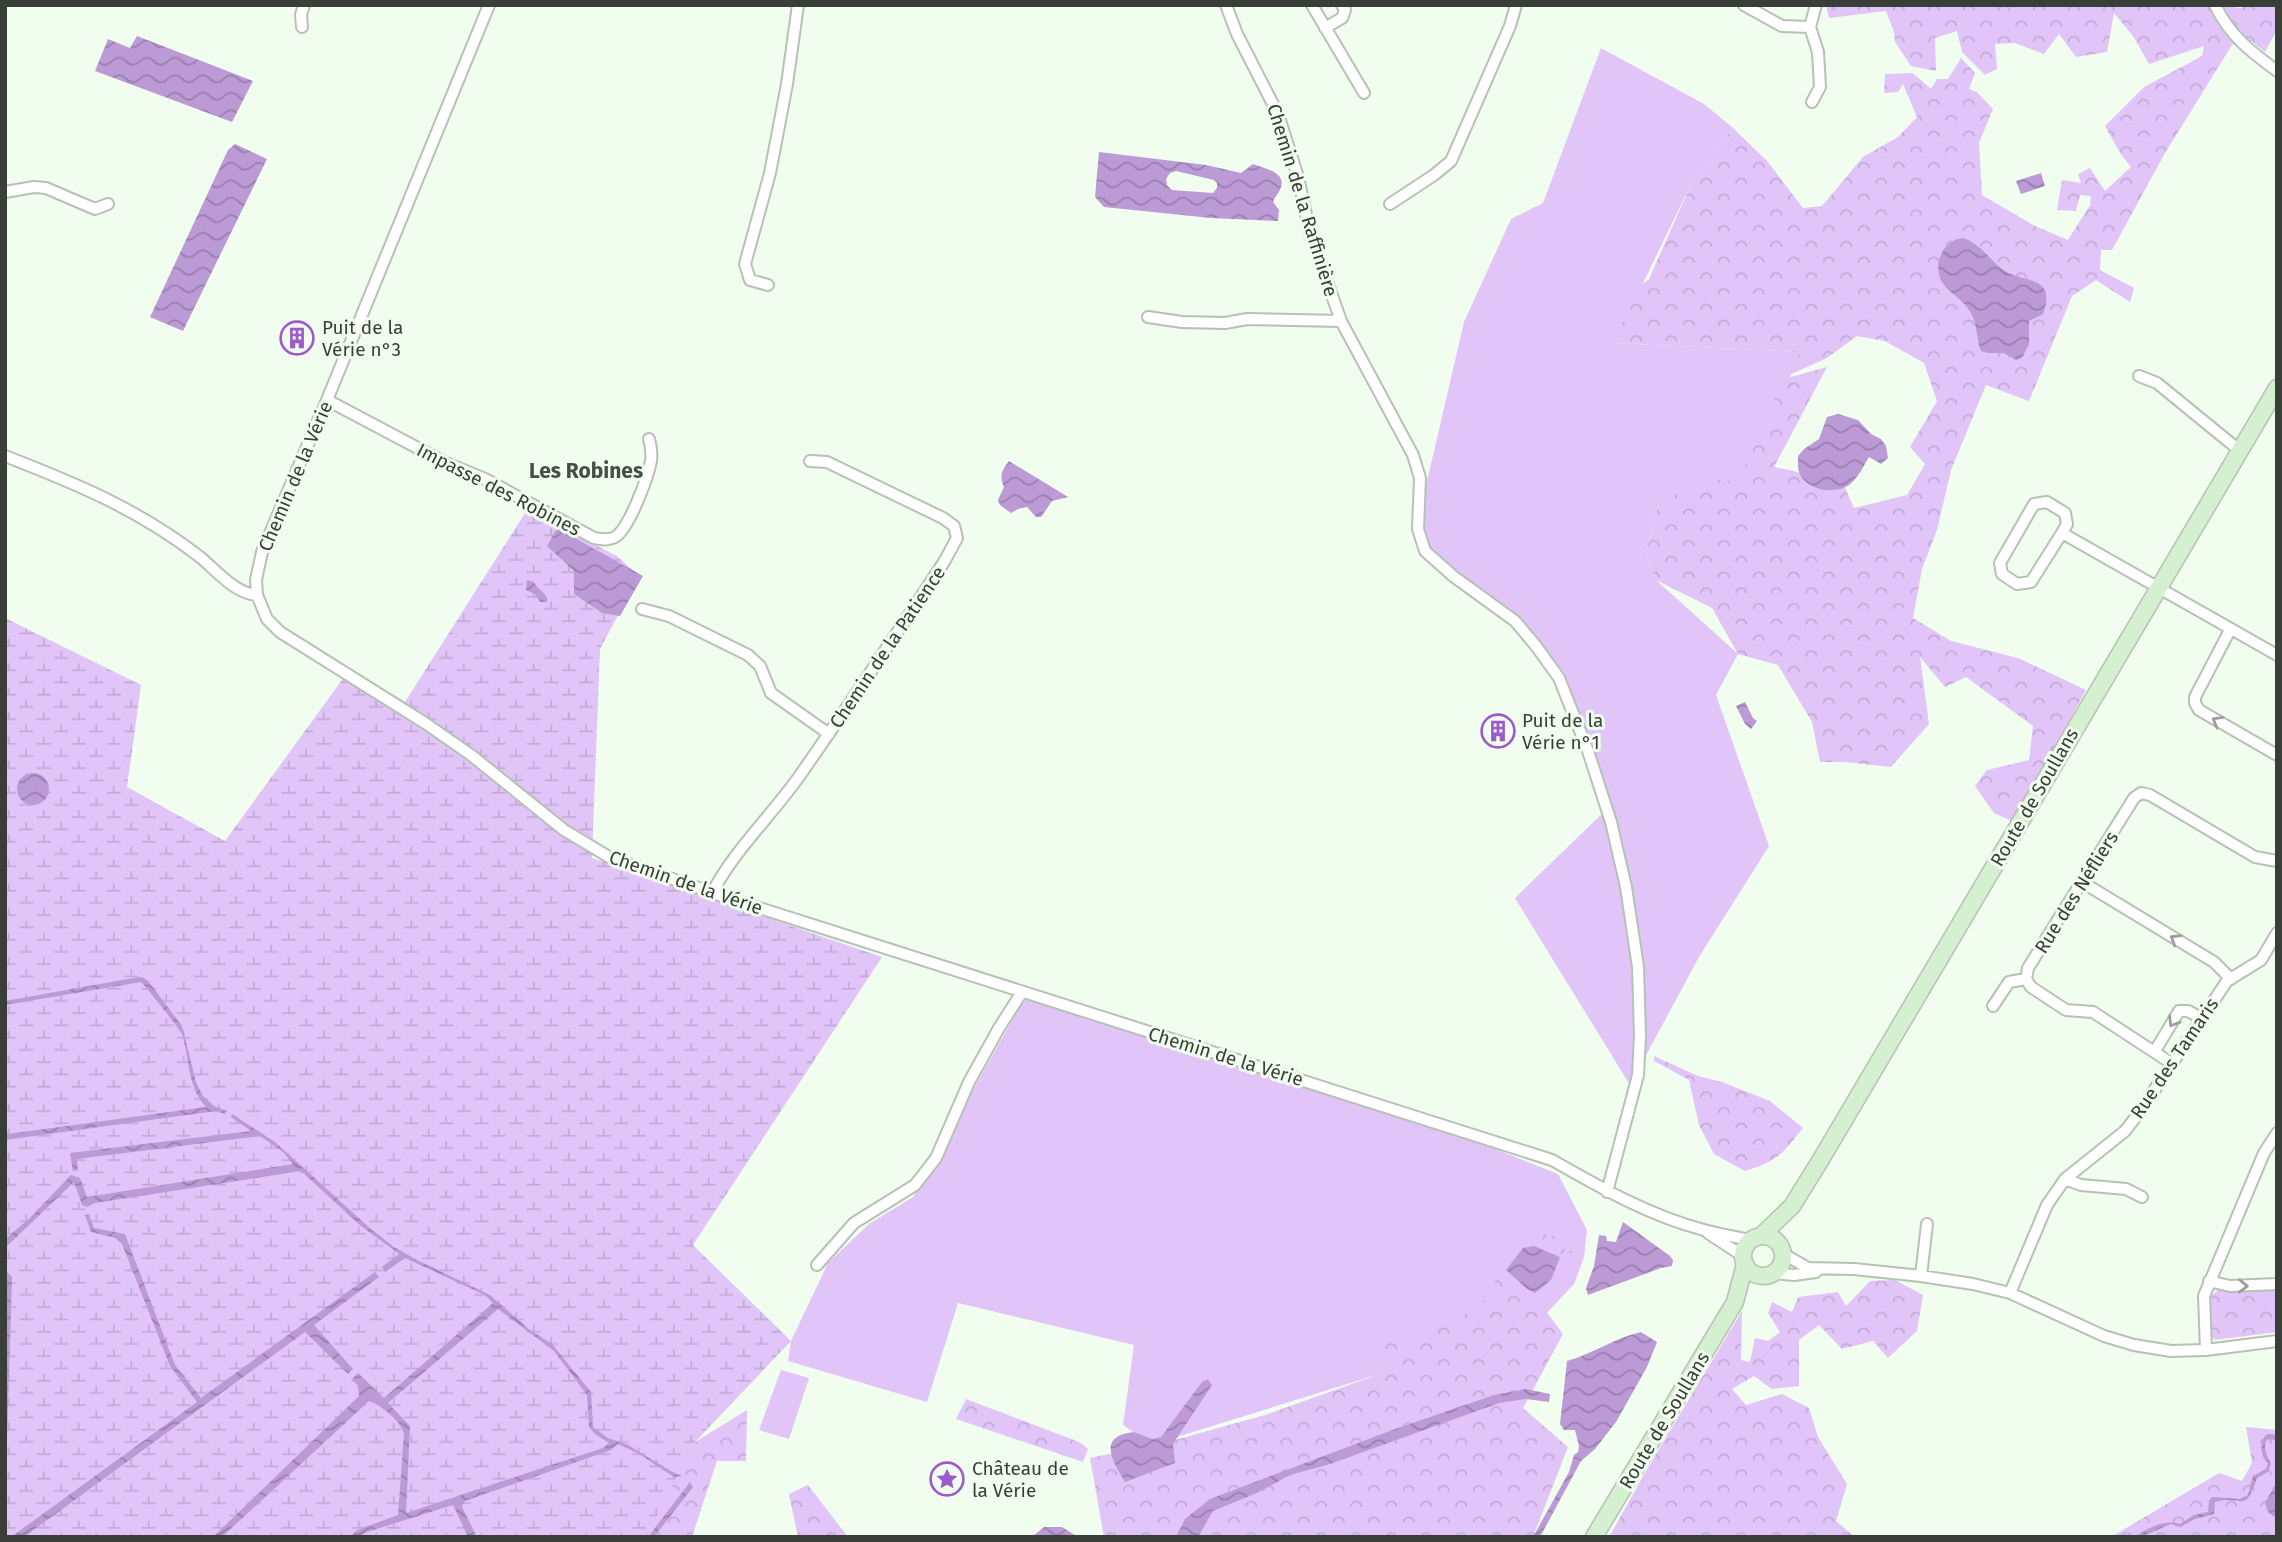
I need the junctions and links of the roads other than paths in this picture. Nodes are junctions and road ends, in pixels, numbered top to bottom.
1 (304, 5) edge
2 (489, 5) edge
3 (798, 5) edge
4 (1226, 5) edge
5 (1312, 5) edge
6 (1342, 5) edge
7 (1517, 5) edge
8 (1744, 5) edge
9 (1816, 5) edge
10 (2215, 5) edge
11 (302, 27) dead end
12 (1810, 27) junction
13 (1325, 28) junction
14 (2277, 71) edge
15 (1364, 93) dead end
16 (1812, 102) dead end
17 (5, 192) edge
18 (108, 204) dead end
19 (1390, 204) dead end
20 (768, 285) dead end
21 (1148, 317) dead end
22 (1341, 321) junction
23 (2139, 376) dead end
24 (2277, 388) edge
25 (327, 400) junction
26 (649, 439) dead end
27 (2239, 450) junction
28 (5, 456) edge
29 (810, 461) dead end
30 (2062, 533) junction
31 (2158, 586) junction
32 (257, 595) junction
33 (642, 609) dead end
34 (2230, 629) junction
35 (2277, 655) edge
36 (829, 734) junction
37 (2277, 755) edge
38 (2277, 861) edge
39 (2082, 882) junction
40 (712, 893) junction
41 (2277, 933) edge
42 (2026, 979) junction
43 (2231, 979) junction
44 (1022, 992) junction
45 (1993, 1006) dead end
46 (2201, 1018) junction
47 (2155, 1051) junction
48 (2171, 1063) junction
49 (2277, 1133) edge
50 (2065, 1179) junction
51 (1608, 1192) junction
52 (2141, 1197) dead end
53 (1792, 1206) junction
54 (1927, 1224) dead end
55 (1703, 1230) junction
56 (1756, 1238) junction
57 (1782, 1251) junction
58 (1744, 1260) junction
59 (817, 1265) dead end
60 (1829, 1269) junction
61 (1769, 1274) junction
62 (1921, 1276) junction
63 (2209, 1281) junction
64 (2277, 1284) edge
65 (2010, 1293) junction
66 (1735, 1303) junction
67 (2277, 1341) edge
68 (2206, 1350) junction
69 (1594, 1537) edge

1 - 11 street
2 - 25 street, Chemin de la Vérie
3 - 20 street
4 - 22 street, Chemin de la Raffinière
5 - 13 street
6 - 13 street
7 - 19 street
8 - 12 street
9 - 12 street
10 - 14 street
12 - 16 street
13 - 15 street
17 - 18 street
21 - 22 street
22 - 51 street, Chemin de la Raffinière
23 - 27 street
24 - 27 main road, Route de Soullans
25 - 26 street, Impasse des Robines
25 - 32 street, Chemin de la Vérie
27 - 31 main road, Route de Soullans
28 - 32 street
29 - 36 street, Chemin de la Patience
30 - 30 street
30 - 31 street
31 - 34 street
31 - 53 main road, Route de Soullans
32 - 40 street, Chemin de la Vérie
33 - 36 street
34 - 35 street
37 -> 34 street
36 - 40 street, Chemin de la Patience
38 - 39 street, Rue des Néfliers
39 - 42 street, Rue des Néfliers
43 -> 39 street
40 - 44 street, Chemin de la Vérie
41 - 43 street, Rue des Tamaris
42 - 45 street
42 - 47 street
43 - 46 street, Rue des Tamaris
44 - 51 street, Chemin de la Vérie
44 - 59 street
46 -> 47 street
46 - 48 street, Rue des Tamaris
47 - 48 street
48 - 50 street, Rue des Tamaris
49 - 63 street
50 - 52 street
50 - 65 street, Rue des Tamaris
51 - 55 street, Chemin de la Vérie
53 - 56 main road, Route de Soullans
53 - 57 main road, Route de Soullans
54 - 62 street
55 - 56 street, Chemin de la Vérie
55 - 58 street, Chemin de la Vérie
56 - 57 main road
56 - 58 main road
57 - 60 street
57 - 61 main road
58 - 61 main road
58 - 66 main road, Route de Soullans
60 - 61 street
60 - 62 street
61 - 66 main road, Route de Soullans
62 - 65 street
63 -> 64 street
63 - 68 street
65 - 68 street
66 - 69 main road, Route de Soullans
67 - 68 street

